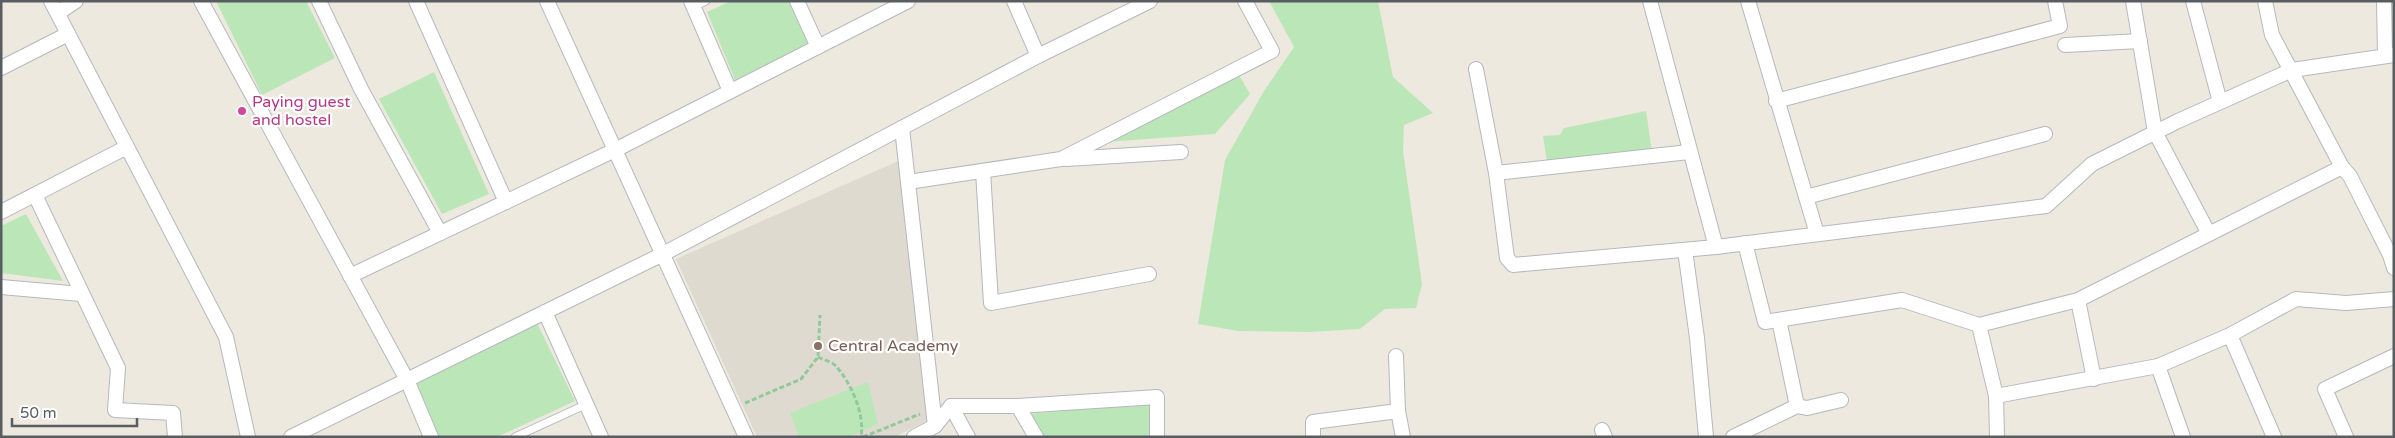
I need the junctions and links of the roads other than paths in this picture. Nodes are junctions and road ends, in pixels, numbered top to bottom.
1 (76, 1) edge
2 (201, 1) edge
3 (319, 1) edge
4 (416, 1) edge
5 (547, 1) edge
6 (706, 1) edge
7 (797, 1) edge
8 (908, 1) edge
9 (1014, 1) edge
10 (1150, 1) edge
11 (1245, 1) edge
12 (1650, 1) edge
13 (1748, 1) edge
14 (2055, 1) edge
15 (2133, 1) edge
16 (2193, 1) edge
17 (2265, 1) edge
18 (2384, 1) edge
19 (692, 4) edge
20 (54, 7) edge
21 (68, 34) junction
22 (2140, 41) junction
23 (2065, 45) dead end
24 (818, 47) junction
25 (1038, 56) junction
26 (2390, 56) edge
27 (1, 68) edge
28 (1476, 69) dead end
29 (2292, 70) junction
30 (730, 92) junction
31 (1776, 102) junction
32 (2220, 102) junction
33 (902, 128) junction
34 (2155, 132) junction
35 (2045, 134) dead end
36 (127, 148) junction
37 (615, 150) junction
38 (1181, 152) dead end
39 (1688, 152) junction
40 (1061, 160) junction
41 (2342, 167) junction
42 (984, 171) junction
43 (1496, 173) junction
44 (908, 182) junction
45 (35, 195) junction
46 (1806, 198) junction
47 (506, 202) junction
48 (1, 212) edge
49 (440, 233) junction
50 (1818, 234) junction
51 (2208, 234) junction
52 (1745, 243) junction
53 (1716, 247) junction
54 (1685, 250) junction
55 (663, 254) junction
56 (2394, 268) edge
57 (1149, 274) dead end
58 (350, 276) junction
59 (1, 287) edge
60 (81, 294) junction
61 (2394, 299) edge
62 (2078, 300) junction
63 (545, 312) junction
64 (1779, 320) junction
65 (1979, 325) junction
66 (2230, 335) junction
67 (1396, 356) dead end
68 (2394, 356) edge
69 (2158, 366) junction
70 (2094, 379) junction
71 (407, 380) junction
72 (1996, 396) junction
73 (1841, 400) dead end
74 (586, 404) junction
75 (951, 406) junction
76 (1018, 406) junction
77 (1797, 406) junction
78 (1398, 411) junction
79 (934, 426) junction
80 (175, 437) edge
81 (248, 437) edge
82 (291, 437) edge
83 (431, 437) edge
84 (515, 437) edge
85 (601, 437) edge
86 (746, 437) edge
87 (914, 437) edge
88 (968, 437) edge
89 (1036, 437) edge
90 (1157, 437) edge
91 (1313, 437) edge
92 (1403, 437) edge
93 (1706, 437) edge
94 (1733, 437) edge
95 (1997, 437) edge
96 (2183, 437) edge
97 (2274, 437) edge
98 (2346, 437) edge

1 - 20 street
2 - 58 street
3 - 49 street
4 - 47 street
5 - 37 street
6 - 19 lane
7 - 24 street
8 - 24 street
9 - 25 street
10 - 25 street
11 - 40 street
12 - 39 street
13 - 31 street
14 - 31 street
15 - 22 street
16 - 32 street
17 - 29 street
18 - 26 street
19 - 30 street
20 - 21 street
21 - 27 street
21 - 36 street
22 - 23 street
22 - 34 street
24 - 30 street
25 - 33 street
26 - 29 street
28 - 43 street
29 - 32 street
29 - 41 street
30 - 37 street
31 - 46 street
32 - 34 street
33 - 44 street
33 - 55 street
34 - 50 street
34 - 51 street
35 - 46 street
36 - 45 street
36 - 81 street
37 - 47 street
37 - 55 street
38 - 40 street
39 - 43 street
39 - 53 street
40 - 42 street
41 - 51 street
41 - 56 street
42 - 44 street
42 - 57 street
43 - 54 street
44 - 79 street
45 - 48 street
45 - 60 street
46 - 50 street
47 - 49 street
49 - 58 street
50 - 52 street
51 - 62 street
52 - 53 street
52 - 64 street
53 - 54 street
54 - 93 street
55 - 63 street
55 - 86 street
58 - 71 street
59 - 60 street
60 - 80 street
61 - 66 street
62 - 65 street
62 - 70 street
63 - 71 street
63 - 74 street
64 - 65 street
64 - 77 street
65 - 72 street
66 - 69 street
66 - 97 street
67 - 78 street
68 - 98 street
69 - 70 street
69 - 96 street
70 - 72 street
71 - 82 street
71 - 83 street
72 - 95 street
73 - 77 street
74 - 84 lane
74 - 85 street
75 - 76 street
75 - 79 street
75 - 88 street
76 - 89 street
76 - 90 street
77 - 94 street
78 - 91 street
78 - 92 street
79 - 87 street

